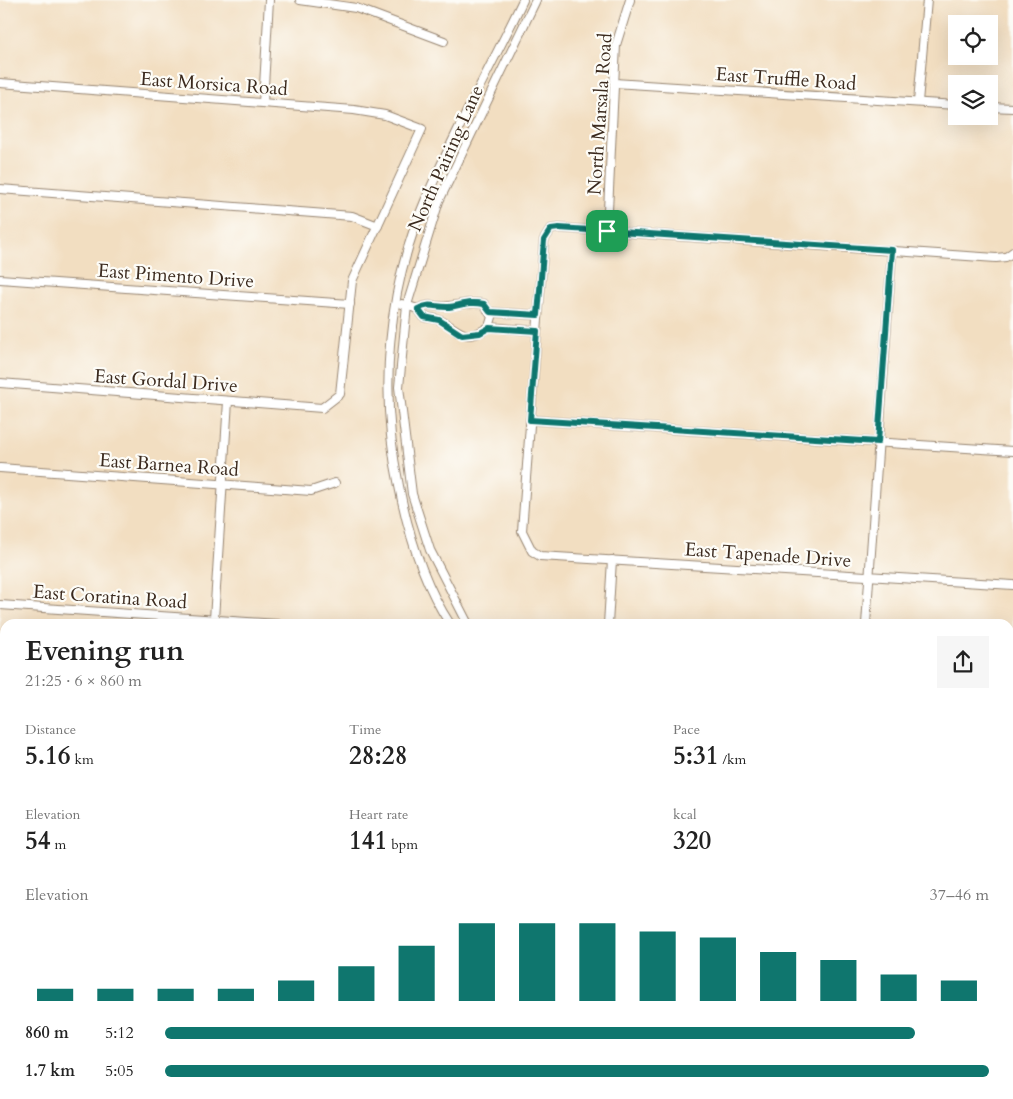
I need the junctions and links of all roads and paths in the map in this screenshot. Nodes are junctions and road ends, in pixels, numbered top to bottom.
1 (269, 0) edge
2 (300, 0) edge
3 (523, 0) edge
4 (536, 0) edge
5 (630, 0) edge
6 (927, 0) edge
7 (444, 41) dead end
8 (0, 83) edge
9 (614, 83) junction
10 (918, 102) junction
11 (263, 103) junction
12 (948, 104) edge
13 (998, 107) edge
14 (1013, 108) edge
15 (0, 189) edge
16 (378, 226) junction
17 (607, 231) junction
18 (892, 250) junction
19 (1013, 252) edge
20 (0, 279) edge
21 (395, 303) junction
22 (350, 304) junction
23 (407, 305) junction
24 (418, 309) junction
25 (490, 312) junction
26 (538, 315) junction
27 (489, 328) junction
28 (537, 331) junction
29 (0, 383) edge
30 (228, 401) junction
31 (530, 420) junction
32 (878, 442) junction
33 (1013, 451) edge
34 (0, 468) edge
35 (335, 482) dead end
36 (222, 484) junction
37 (612, 560) junction
38 (869, 576) junction
39 (1013, 585) edge
40 (0, 605) edge
41 (214, 619) joint
42 (448, 619) edge
43 (465, 619) edge
44 (608, 619) edge
45 (866, 619) edge

1 - 11 street
2 - 7 street
3 - 21 street, North Pairing Lane
4 - 23 street, North Pairing Lane
5 - 9 street, North Marsala Road
6 - 10 street
8 - 11 street, East Morsica Road
9 - 10 street, East Truffle Road
9 - 17 street, North Marsala Road
10 - 12 street, East Truffle Road
11 - 16 street, East Morsica Road
13 - 14 street
15 - 16 street
16 - 22 street
17 - 18 street
17 - 26 street
18 - 19 street
18 - 32 street
20 - 22 street, East Pimento Drive
21 - 23 street
21 - 42 street, North Pairing Lane
22 - 30 street, East Gordal Drive
23 - 24 street
23 - 43 street, North Pairing Lane
24 - 25 street
24 - 27 street
25 - 26 street
25 - 27 street
26 - 28 street
27 - 28 street
28 - 31 street
29 - 30 street, East Gordal Drive
30 - 36 street
31 - 32 street
31 - 37 street, East Tapenade Drive
32 - 33 street
32 - 38 street
34 - 36 street, East Barnea Road
35 - 36 street, East Barnea Road
36 - 41 street
37 - 38 street, East Tapenade Drive
37 - 44 street
38 - 39 street, East Tapenade Drive
38 - 45 street
40 - 41 street, East Coratina Road

